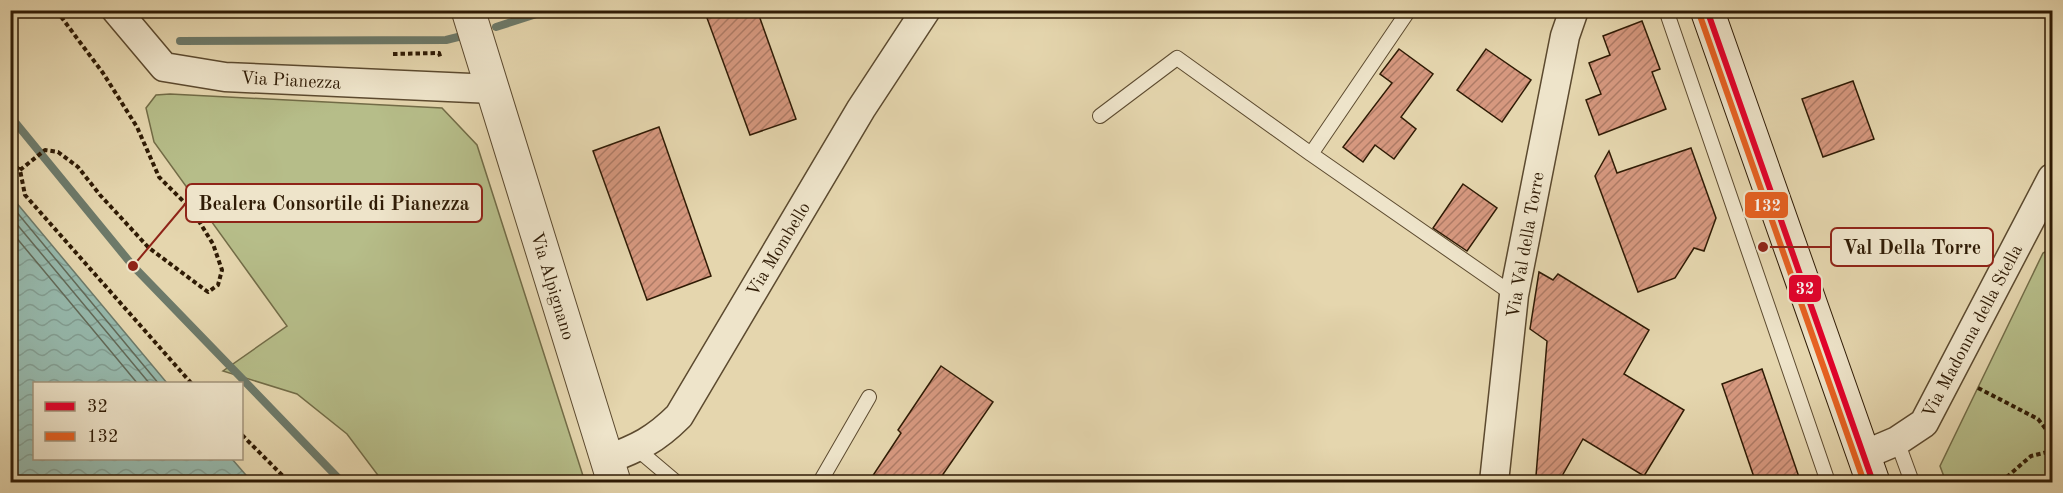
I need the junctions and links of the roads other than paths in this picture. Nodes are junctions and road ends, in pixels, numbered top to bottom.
1 (116, 10) edge
2 (468, 10) edge
3 (926, 10) edge
4 (1408, 10) edge
5 (1574, 10) edge
6 (1666, 10) edge
7 (1707, 10) edge
8 (493, 89) junction
9 (1100, 116) dead end
10 (1311, 154) junction
11 (2052, 178) edge
12 (1514, 296) junction
13 (869, 397) dead end
14 (1897, 441) junction
15 (637, 449) junction
16 (1869, 469) edge
17 (610, 471) edge
18 (676, 483) edge
19 (820, 483) edge
20 (1494, 483) edge
21 (1828, 483) edge
22 (1912, 483) edge

1 - 8 street, Via Pianezza
2 - 8 street, Via Alpignano
3 - 15 street, Via Mombello
4 - 10 lane
5 - 12 street, Via Val della Torre
6 - 21 lane
7 - 16 street
8 - 17 street, Via Alpignano
9 - 10 lane
10 - 12 lane
11 - 14 street, Via Madonna della Stella
12 - 20 street, Via Val della Torre
13 - 19 lane
14 - 16 street, Via Madonna della Stella
14 - 22 lane
15 - 17 street, Via Mombello
15 - 18 lane

